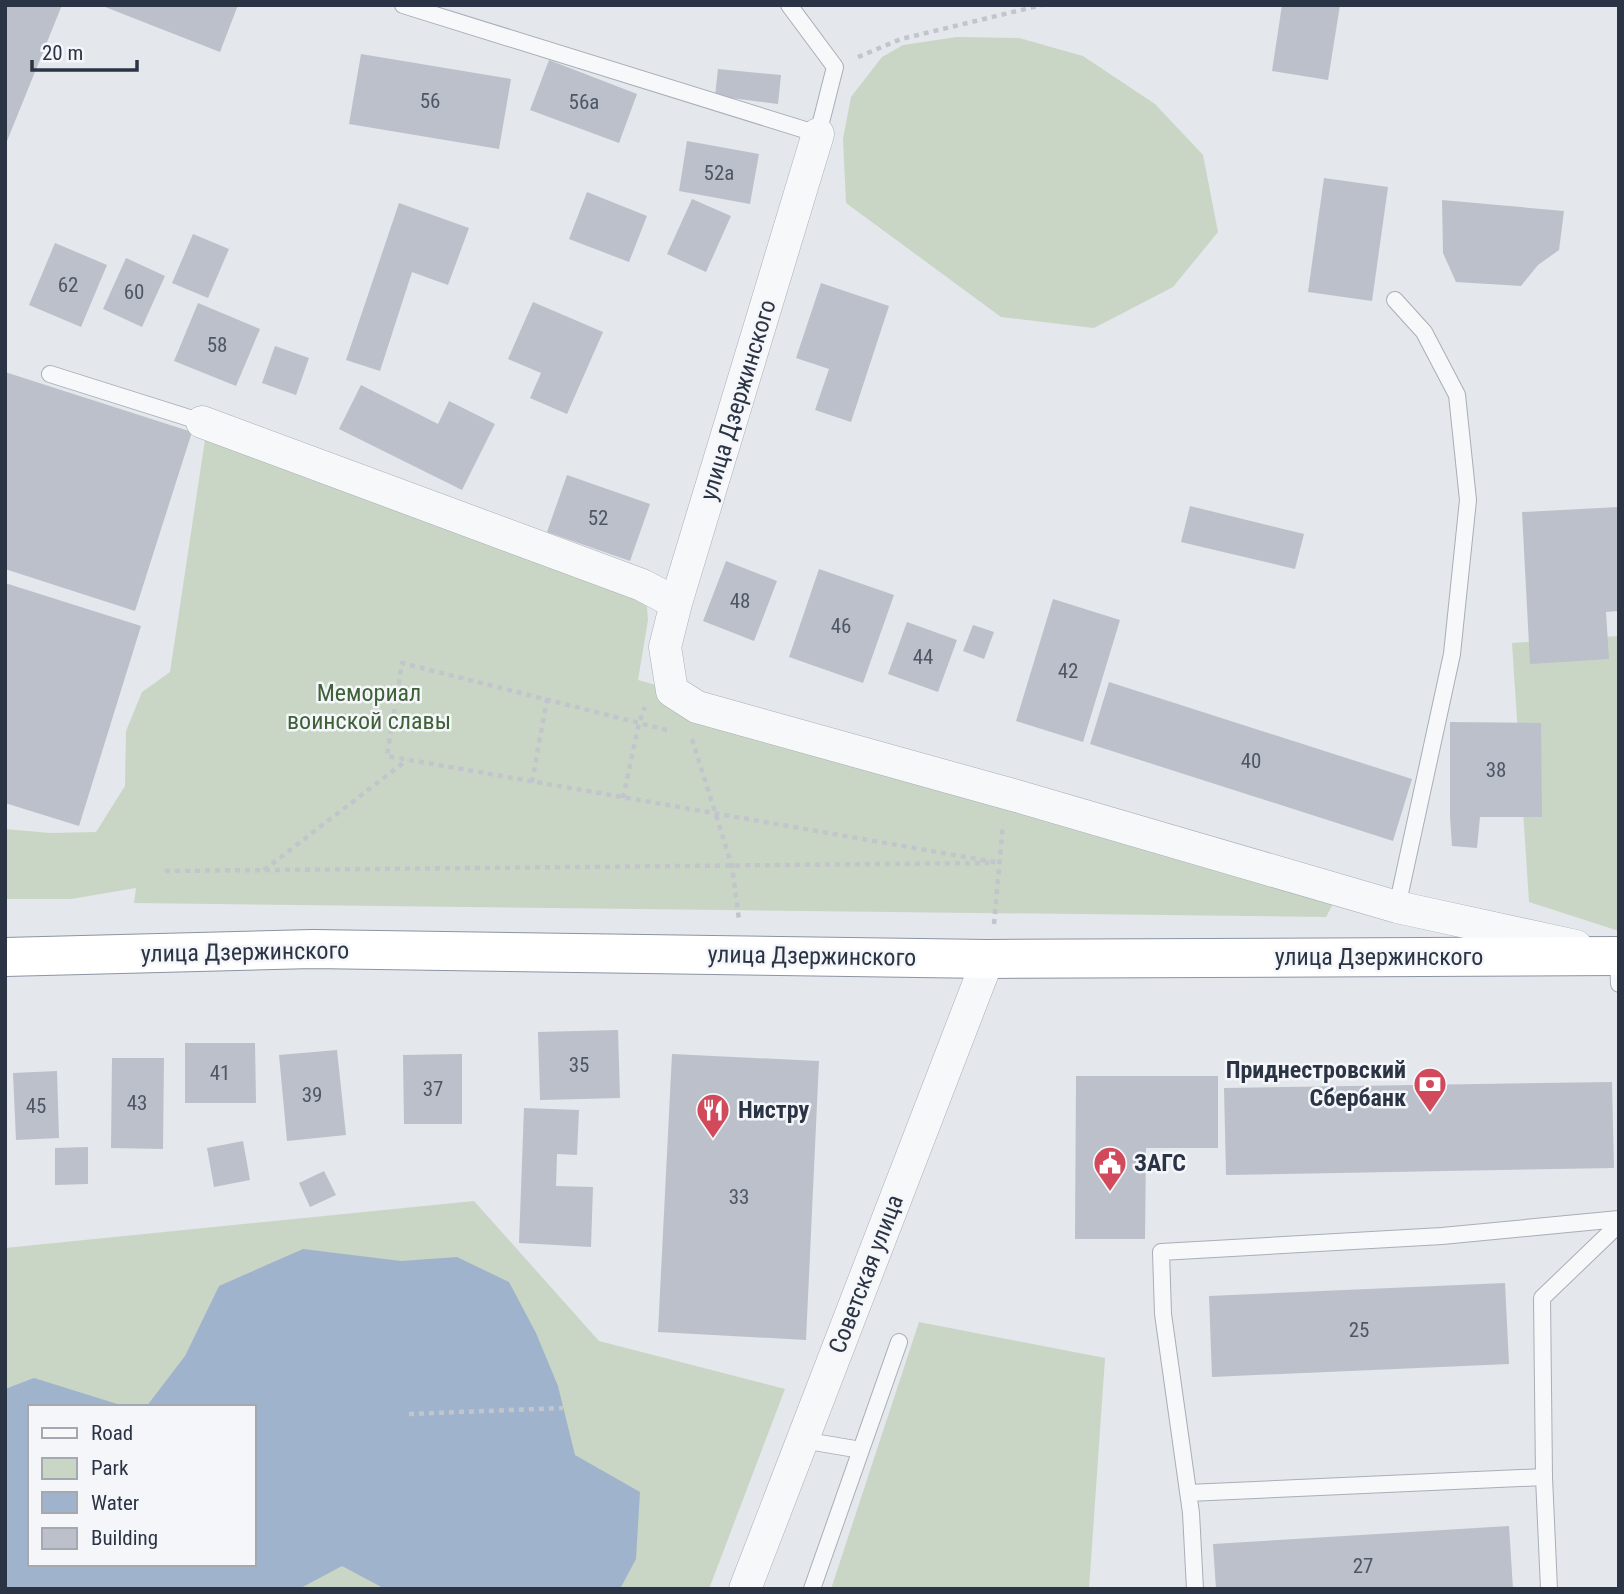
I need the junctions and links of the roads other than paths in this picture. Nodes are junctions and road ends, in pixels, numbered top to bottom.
1 (403, 5) edge
2 (789, 5) edge
3 (818, 134) junction
4 (1395, 300) dead end
5 (50, 374) dead end
6 (202, 422) joint
7 (676, 603) junction
8 (1397, 907) junction
9 (1618, 956) edge
10 (5, 957) edge
11 (988, 959) junction
12 (1619, 984) edge
13 (1619, 1222) edge
14 (900, 1342) dead end
15 (802, 1440) junction
16 (861, 1450) junction
17 (1544, 1477) junction
18 (1188, 1493) junction
19 (745, 1589) edge
20 (812, 1589) edge
21 (1195, 1589) edge
22 (1549, 1589) edge

1 - 3 lane
2 - 3 lane
3 - 7 street, улица Дзержинского
4 - 8 lane
5 - 6 lane
6 - 7 street
7 - 8 street, улица Дзержинского
8 - 9 street, улица Дзержинского
9 - 11 highway, улица Дзержинского
9 - 12 lane
10 - 11 highway, улица Дзержинского
11 - 15 street, Советская улица
13 - 17 lane
13 - 18 lane
14 - 16 lane
15 - 16 lane
15 - 19 street, Советская улица
16 - 20 lane
17 - 18 lane
17 - 22 lane
18 - 21 lane

